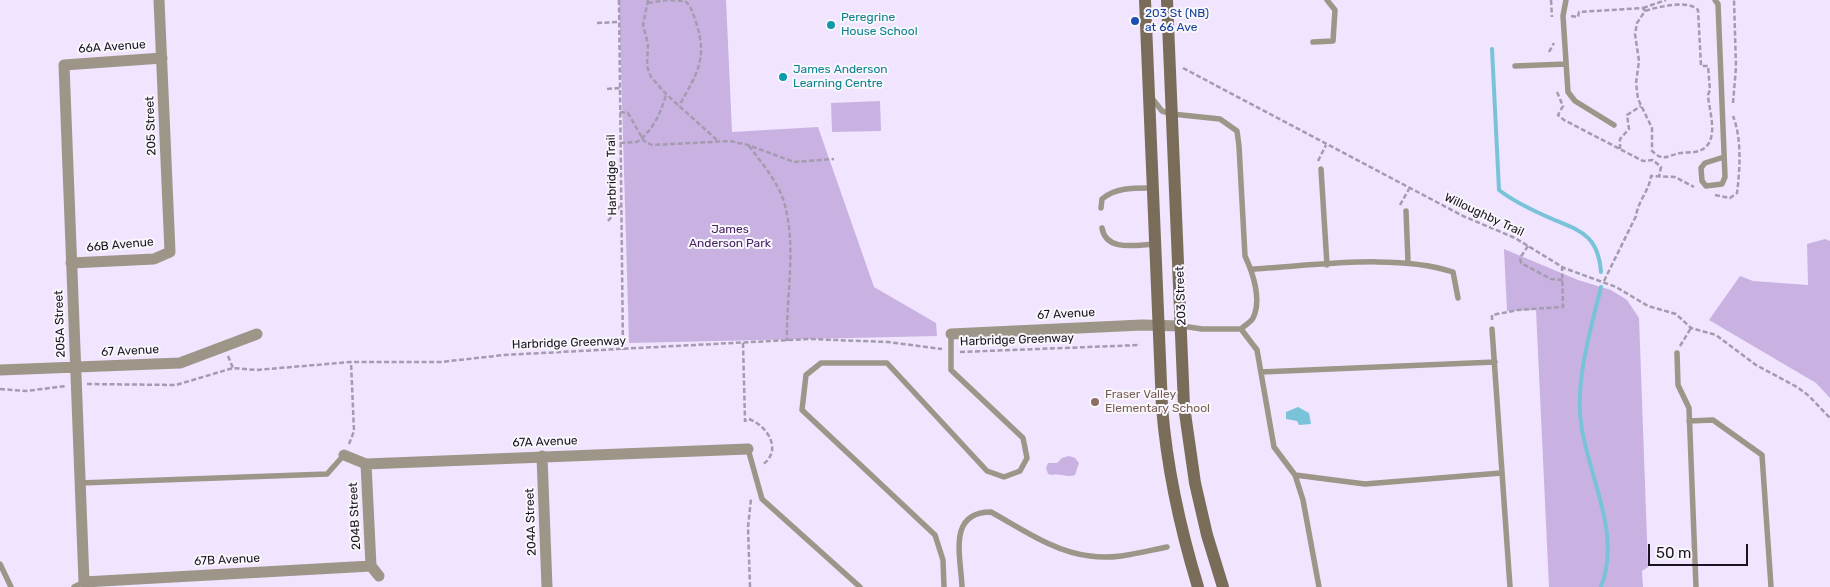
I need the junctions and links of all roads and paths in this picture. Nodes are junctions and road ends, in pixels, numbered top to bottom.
1 (159, 0) edge
2 (619, 0) edge
3 (692, 0) edge
4 (1145, 0) edge
5 (1166, 0) edge
6 (1327, 0) edge
7 (1551, 0) edge
8 (1566, 0) edge
9 (1666, 0) edge
10 (1714, 0) edge
11 (1734, 0) edge
12 (648, 2) edge
13 (690, 6) junction
14 (1644, 9) junction
15 (1552, 13) junction
16 (1564, 14) junction
17 (1553, 21) dead end
18 (619, 22) junction
19 (597, 23) dead end
20 (1554, 37) dead end
21 (1312, 42) dead end
22 (1549, 52) dead end
23 (162, 58) junction
24 (1178, 64) dead end
25 (1566, 64) junction
26 (64, 65) joint
27 (1515, 66) dead end
28 (607, 88) dead end
29 (620, 88) junction
30 (1557, 88) dead end
31 (666, 94) junction
32 (1149, 95) junction
33 (679, 106) junction
34 (1642, 106) junction
35 (620, 112) junction
36 (1172, 114) junction
37 (1614, 125) dead end
38 (642, 138) junction
39 (719, 142) junction
40 (620, 143) junction
41 (748, 145) junction
42 (1326, 145) junction
43 (616, 149) dead end
44 (620, 149) junction
45 (1620, 149) junction
46 (1724, 157) junction
47 (834, 159) dead end
48 (1665, 159) junction
49 (1659, 163) junction
50 (1321, 169) joint
51 (1659, 177) junction
52 (1153, 188) junction
53 (1410, 188) junction
54 (1701, 190) dead end
55 (1710, 194) dead end
56 (621, 204) junction
57 (1101, 208) dead end
58 (1406, 211) joint
59 (608, 221) dead end
60 (1102, 228) dead end
61 (1155, 244) junction
62 (1528, 246) junction
63 (170, 252) joint
64 (1408, 262) junction
65 (71, 263) junction
66 (1327, 265) junction
67 (1562, 267) junction
68 (1251, 269) junction
69 (1563, 280) junction
70 (1603, 281) junction
71 (1458, 298) dead end
72 (1158, 325) junction
73 (1182, 326) junction
74 (1691, 328) junction
75 (1241, 329) junction
76 (1492, 329) joint
77 (256, 334) dead end
78 (951, 334) joint
79 (787, 340) junction
80 (1140, 345) dead end
81 (623, 350) junction
82 (952, 350) junction
83 (1677, 353) joint
84 (351, 362) junction
85 (1495, 362) junction
86 (76, 368) junction
87 (0, 370) edge
88 (1261, 372) junction
89 (76, 385) junction
90 (0, 389) edge
91 (1830, 418) edge
92 (1689, 421) junction
93 (748, 448) joint
94 (344, 455) junction
95 (542, 456) junction
96 (366, 464) junction
97 (1501, 473) junction
98 (1295, 474) junction
99 (80, 483) junction
100 (1167, 547) dead end
101 (0, 564) edge
102 (371, 566) junction
103 (379, 576) dead end
104 (79, 585) edge
105 (11, 587) edge
106 (547, 587) edge
107 (860, 587) edge
108 (944, 587) edge
109 (962, 587) edge
110 (1198, 587) edge
111 (1222, 587) edge
112 (1319, 587) edge
113 (1510, 587) edge
114 (1696, 587) edge
115 (1770, 587) edge

1 - 23 street, 205 Street
2 - 18 path, Harbridge Trail
3 - 13 path
4 - 32 main road, 203 Street
5 - 36 main road, 203 Street
6 - 21 lane
7 - 15 path
8 - 16 lane
9 - 14 path
10 - 46 lane
11 - 55 path
12 - 13 path
12 - 31 path
13 - 33 path
14 - 16 path
14 - 34 path
14 - 48 path
15 - 16 path
15 - 17 path
16 - 25 lane
18 - 19 path
18 - 29 path, Harbridge Trail
20 - 22 path
23 - 26 street, 66A Avenue
23 - 63 street, 205 Street
24 - 42 path, Willoughby Trail
25 - 27 lane
25 - 37 lane
26 - 65 street, 205A Street
28 - 29 path
29 - 35 path, Harbridge Trail
30 - 45 path
31 - 33 path
31 - 38 path
32 - 36 lane
32 - 52 main road, 203 Street
33 - 39 path
34 - 45 path
34 - 48 path
35 - 38 path
35 - 40 path, Harbridge Trail
36 - 68 lane
36 - 73 main road, 203 Street
38 - 39 path
38 - 40 path
39 - 41 path
40 - 44 path, Harbridge Trail
41 - 47 path
41 - 79 path
42 - 50 path
42 - 53 path, Willoughby Trail
43 - 44 path
44 - 56 path, Harbridge Trail
45 - 49 path
46 - 46 lane
48 - 49 path
49 - 51 path
50 - 66 lane
51 - 54 path
51 - 70 path
52 - 57 lane
52 - 61 main road, 203 Street
53 - 58 path
53 - 62 path, Willoughby Trail
56 - 59 path
56 - 81 path, Harbridge Trail
58 - 64 lane
60 - 61 lane
61 - 72 main road, 203 Street
62 - 67 path, Willoughby Trail
62 - 69 path
63 - 65 street, 66B Avenue
64 - 66 lane
64 - 71 lane
65 - 86 street, 205A Street
66 - 68 lane
67 - 69 path
67 - 70 path, Willoughby Trail
68 - 75 lane
69 - 76 path
70 - 74 path, Willoughby Trail
72 - 73 street, 67 Avenue
72 - 78 street, 67 Avenue
72 - 110 main road, 203 Street
73 - 75 lane
73 - 111 main road, 203 Street
74 - 83 path
74 - 91 path, Willoughby Trail
75 - 88 lane
76 - 85 lane
77 - 86 street, 67 Avenue
78 - 82 lane
79 - 81 path, Harbridge Greenway
79 - 82 path, Harbridge Greenway
80 - 82 path, Harbridge Greenway
81 - 84 path, Harbridge Greenway
82 - 108 lane
83 - 92 lane
84 - 89 path, Harbridge Greenway
84 - 94 path
85 - 88 lane
85 - 97 lane
86 - 87 street, 67 Avenue
86 - 89 street, 205A Street
88 - 98 lane
89 - 90 path, Harbridge Greenway
89 - 99 street, 205A Street
92 - 114 lane
92 - 115 lane
93 - 95 street, 67A Avenue
93 - 107 lane
94 - 96 street, 67A Avenue
94 - 99 lane
95 - 96 street, 67A Avenue
95 - 106 street, 204A Street
96 - 102 street, 204B Street
97 - 98 lane
97 - 113 lane
98 - 112 lane
99 - 104 street, 205A Street
100 - 109 lane
101 - 105 lane
102 - 103 street
102 - 104 street, 67B Avenue

